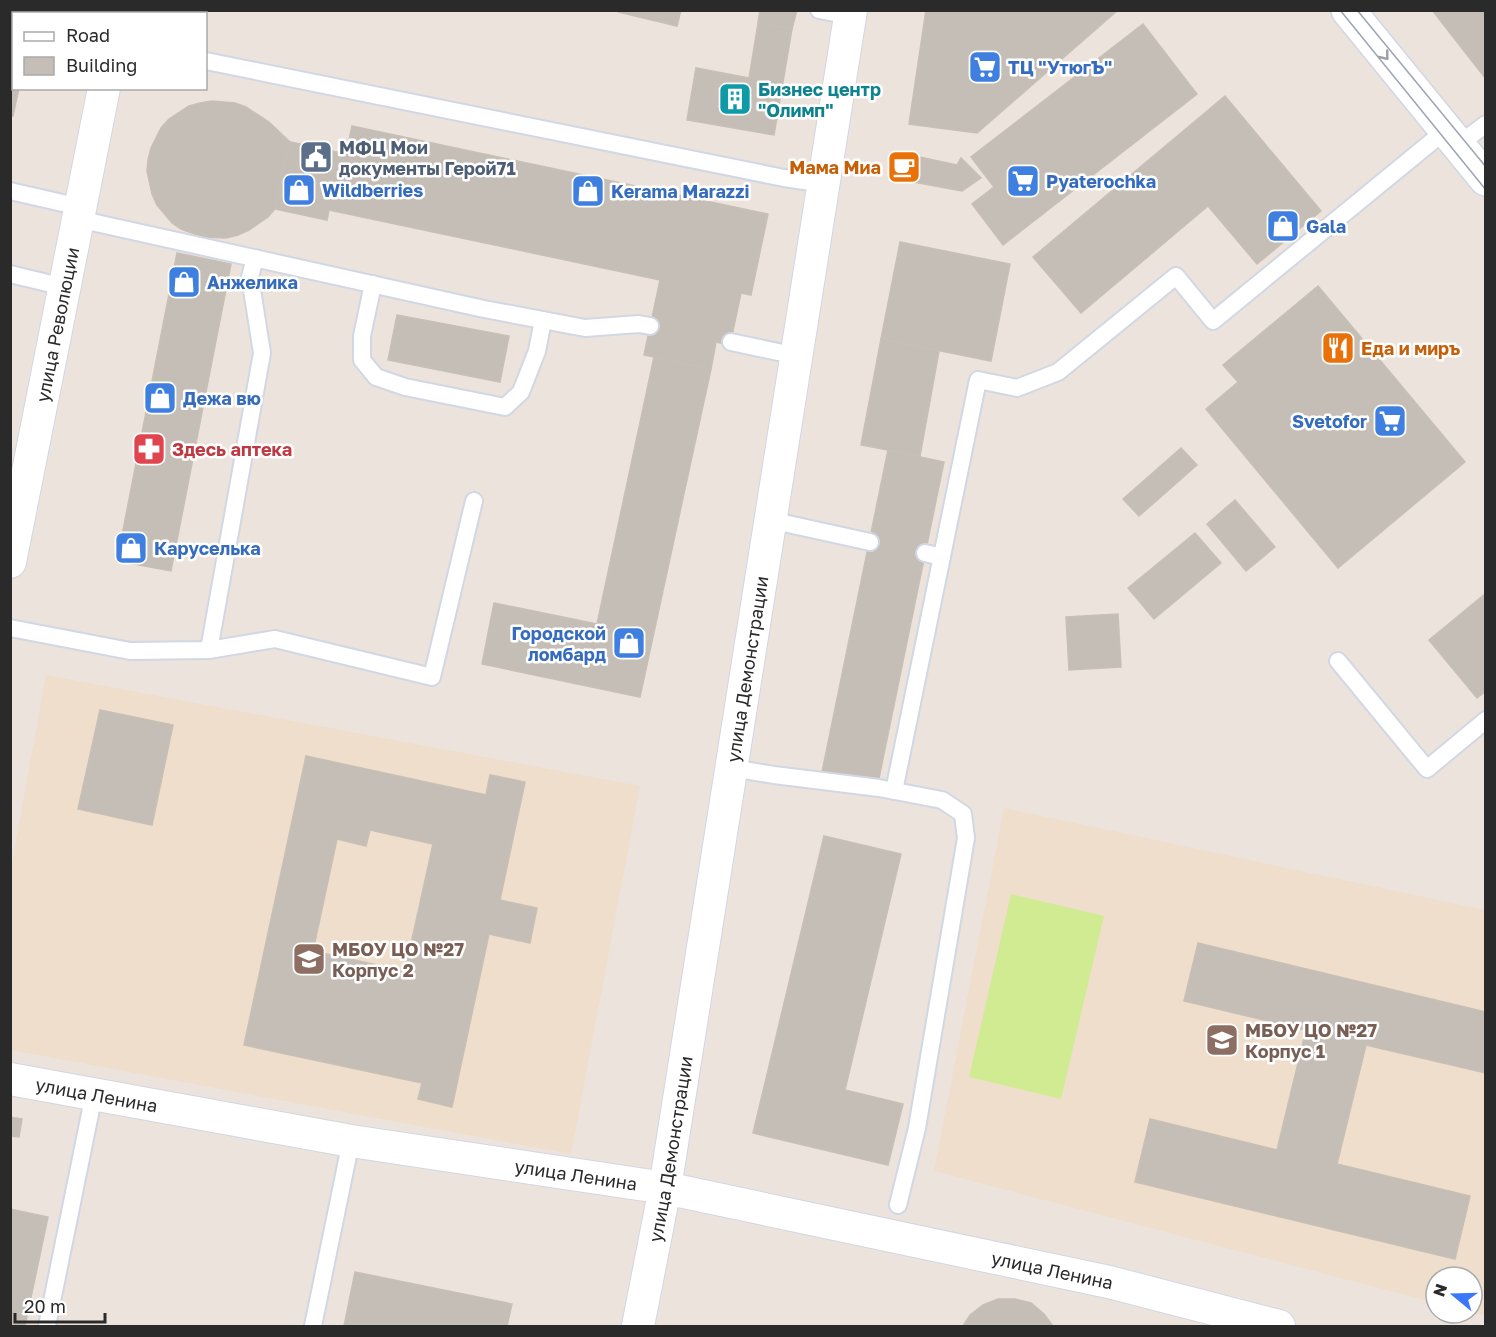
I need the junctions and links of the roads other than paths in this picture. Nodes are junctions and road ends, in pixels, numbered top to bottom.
1 (819, 10) edge
2 (1348, 10) edge
3 (851, 13) edge
4 (207, 61) edge
5 (104, 90) edge
6 (1485, 124) edge
7 (1452, 138) junction
8 (1485, 179) edge
9 (824, 184) junction
10 (10, 190) edge
11 (79, 213) junction
12 (255, 258) junction
13 (10, 274) edge
14 (373, 284) junction
15 (64, 287) junction
16 (543, 320) junction
17 (650, 326) dead end
18 (731, 342) dead end
19 (797, 356) junction
20 (474, 501) dead end
21 (770, 520) junction
22 (870, 542) dead end
23 (925, 553) dead end
24 (942, 557) junction
25 (10, 561) edge
26 (10, 628) edge
27 (209, 650) junction
28 (1338, 661) dead end
29 (1485, 720) edge
30 (732, 768) junction
31 (894, 791) junction
32 (10, 1079) edge
33 (94, 1094) junction
34 (351, 1141) junction
35 (665, 1188) junction
36 (898, 1205) dead end
37 (47, 1326) edge
38 (313, 1326) edge
39 (638, 1326) edge
40 (1279, 1326) edge

1 - 3 lane
2 -> 7 street
3 - 9 street, улица Демонстрации
4 - 9 lane
5 - 11 street, улица Революции
6 - 7 lane
7 - 8 street
7 - 24 lane
9 - 19 street, улица Демонстрации
10 - 11 lane
11 - 12 lane
11 - 15 street, улица Революции
12 - 14 lane
12 - 27 lane
13 - 15 lane
14 - 16 lane
14 - 16 lane
15 - 25 street, улица Революции
16 - 17 lane
18 - 19 lane
19 - 21 street, улица Демонстрации
20 - 27 lane
21 - 22 lane
21 - 30 street, улица Демонстрации
23 - 24 lane
24 - 31 lane
26 - 27 lane
28 - 29 lane
30 - 31 lane
30 - 35 street, улица Демонстрации
31 - 36 lane
32 - 33 street, улица Ленина
33 - 34 street, улица Ленина
33 - 37 lane
34 - 35 street, улица Ленина
34 - 38 lane
35 - 39 street, улица Демонстрации
35 - 40 street, улица Ленина

